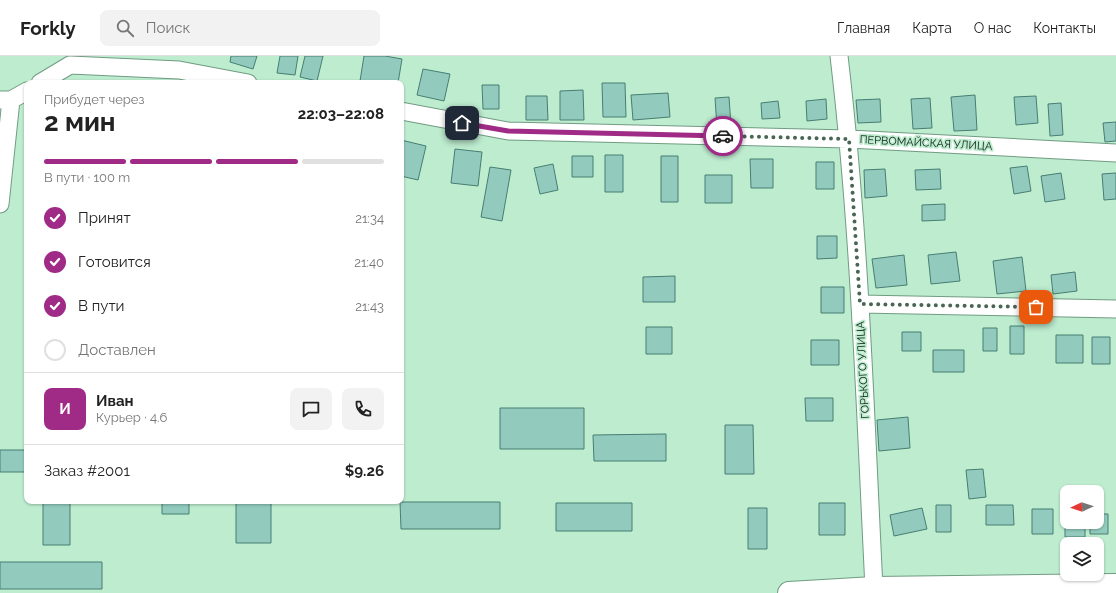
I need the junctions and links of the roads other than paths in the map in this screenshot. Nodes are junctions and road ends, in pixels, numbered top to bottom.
1 (839, 56) edge
2 (70, 60) edge
3 (44, 80) edge
4 (232, 80) edge
5 (24, 91) edge
6 (6, 100) edge
7 (404, 112) edge
8 (849, 139) junction
9 (1116, 153) edge
10 (0, 204) edge
11 (860, 304) junction
12 (1116, 309) edge
13 (1116, 585) edge
14 (874, 588) junction
15 (1053, 589) edge
16 (789, 593) edge

1 - 8 street, ГОРЬКОГО УЛИЦА
2 - 3 street
2 - 4 street
5 - 6 street
6 - 10 street
7 - 8 street, ПЕРВОМАЙСКАЯ УЛИЦА
8 - 9 street, ПЕРВОМАЙСКАЯ УЛИЦА
8 - 11 street, ГОРЬКОГО УЛИЦА
11 - 12 street
11 - 14 street, ГОРЬКОГО УЛИЦА
13 - 15 main road
14 - 15 main road
14 - 16 main road

